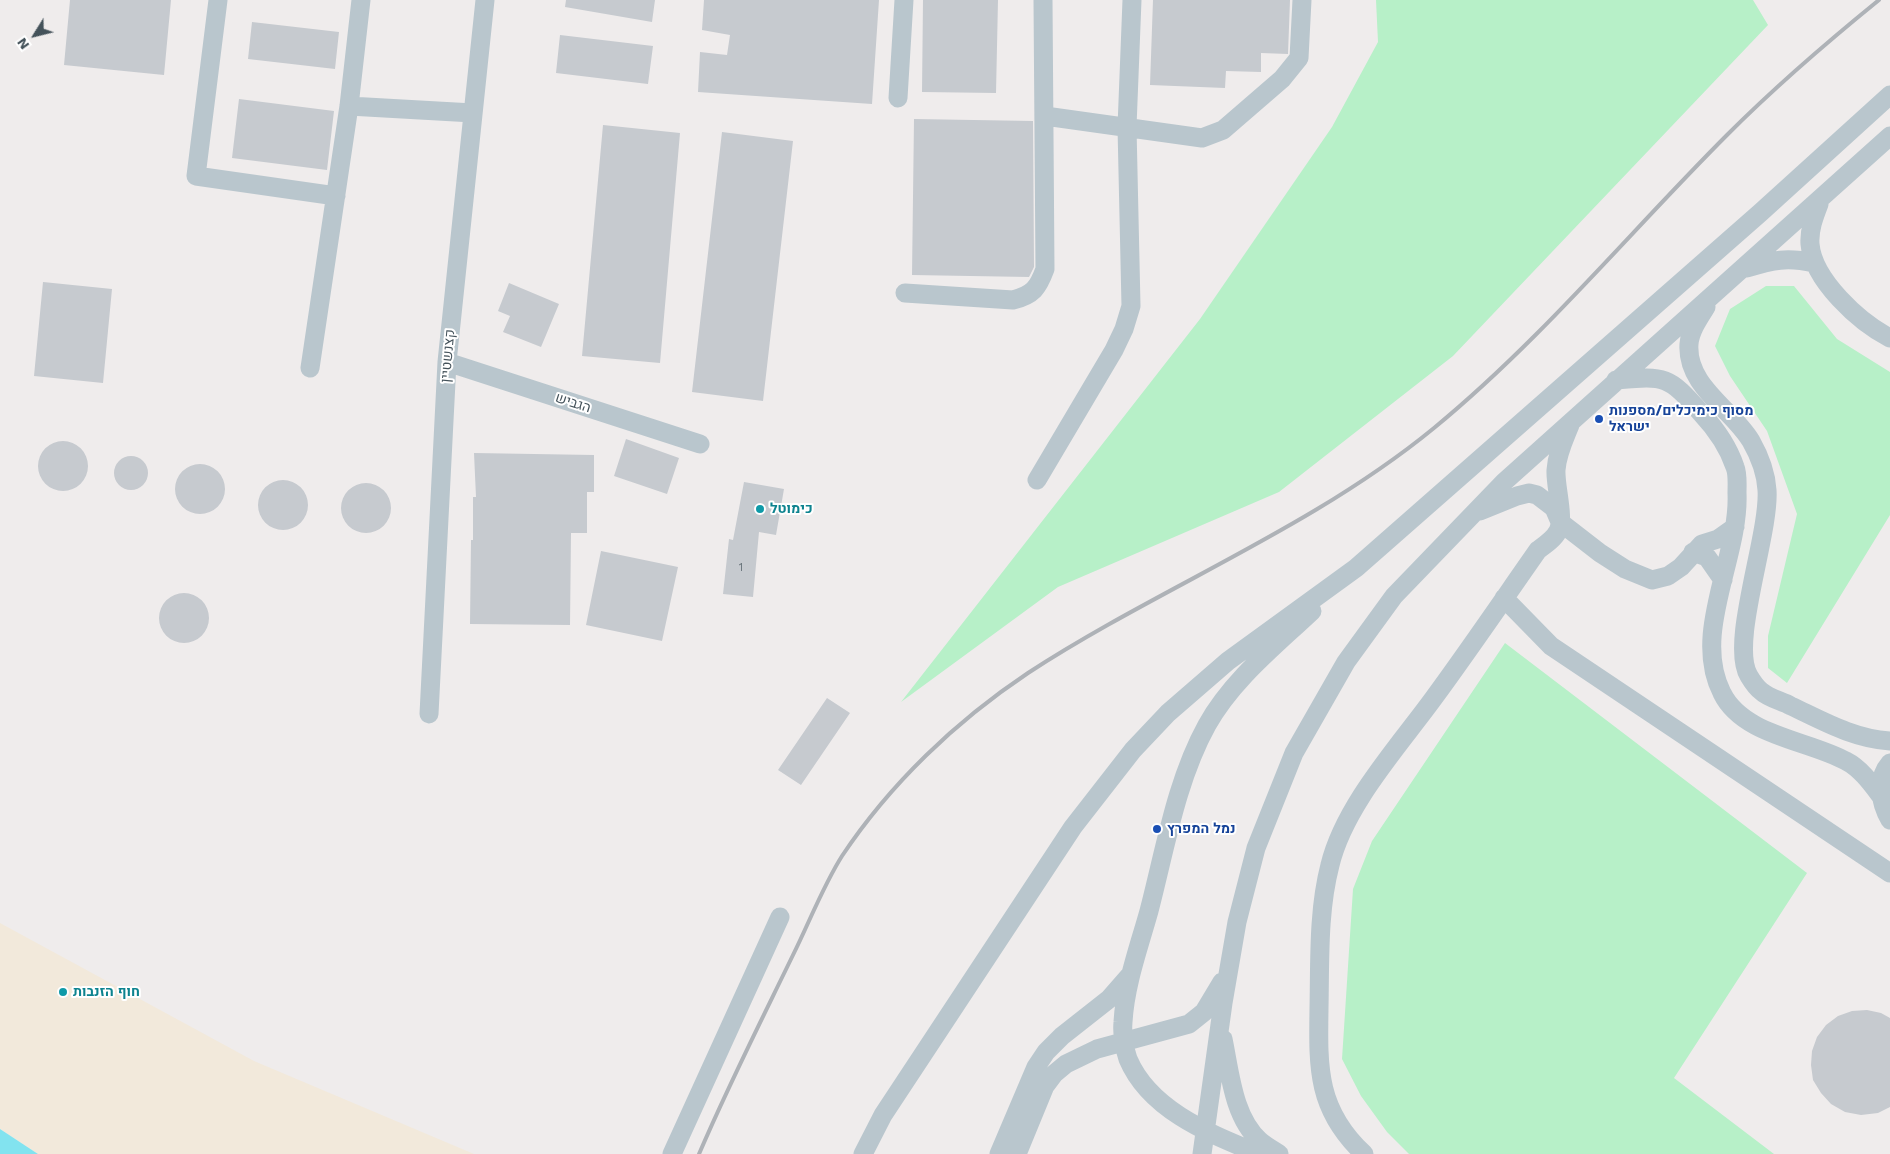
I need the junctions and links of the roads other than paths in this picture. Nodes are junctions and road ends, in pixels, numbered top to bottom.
1 (218, 0) edge
2 (361, 0) edge
3 (485, 0) edge
4 (904, 0) edge
5 (1043, 0) edge
6 (1132, 0) edge
7 (1302, 0) edge
8 (1890, 94) edge
9 (898, 98) dead end
10 (350, 106) junction
11 (473, 113) junction
12 (1045, 116) junction
13 (1127, 127) junction
14 (1890, 136) edge
15 (336, 196) junction
16 (1820, 200) junction
17 (1814, 263) junction
18 (1740, 270) junction
19 (905, 293) dead end
20 (1712, 295) junction
21 (1890, 338) edge
22 (447, 362) junction
23 (310, 368) dead end
24 (1616, 380) junction
25 (1573, 418) junction
26 (700, 444) dead end
27 (1037, 480) dead end
28 (1474, 513) junction
29 (1560, 522) junction
30 (1735, 526) junction
31 (1693, 552) junction
32 (1356, 568) junction
33 (1723, 580) junction
34 (1504, 598) junction
35 (429, 714) dead end
36 (1890, 741) edge
37 (1890, 763) edge
38 (1880, 795) junction
39 (1890, 820) edge
40 (1890, 872) edge
41 (780, 917) dead end
42 (1229, 969) junction
43 (1133, 972) junction
44 (1220, 1026) junction
45 (1124, 1043) junction
46 (1206, 1131) junction
47 (672, 1154) edge
48 (863, 1154) edge
49 (999, 1154) edge
50 (1017, 1154) edge
51 (1202, 1154) edge
52 (1259, 1154) edge
53 (1280, 1154) edge
54 (1364, 1154) edge

1 - 15 street
2 - 10 street
3 - 11 street, קצנשטיין
4 - 9 street
5 - 12 street
6 - 13 street
7 - 13 street
8 - 32 street
10 - 11 street
10 - 15 street
11 - 22 street, קצנשטיין
12 - 13 street
12 - 19 street
13 - 27 street
14 - 16 street
15 - 23 street
16 - 17 street
16 - 18 street
17 - 18 street
17 - 21 street
18 - 20 street
20 - 24 street
20 - 36 street
22 - 26 street, הגביש
22 - 35 street, קצנשטיין
24 - 25 street
24 - 30 street
25 - 28 street
25 - 29 street
28 - 29 street
28 - 42 street
29 - 31 street
29 - 34 street
30 - 31 street
30 - 33 street
31 - 33 street
32 - 43 street
32 - 48 street
33 - 38 street
34 - 40 street
34 - 54 street
37 - 38 street
38 - 39 street
41 - 47 street
42 - 44 street
42 - 45 street
43 - 45 street
43 - 49 street
44 - 46 street
44 - 53 street
45 - 46 street
45 - 50 street
46 - 51 street
46 - 52 street

